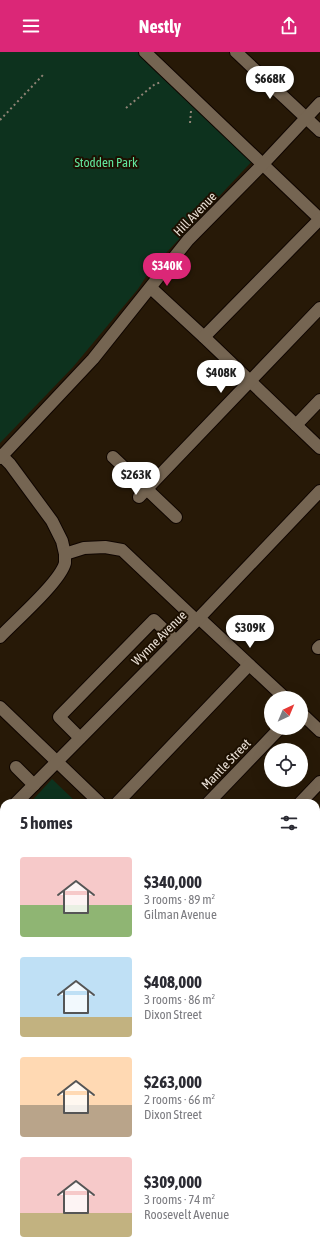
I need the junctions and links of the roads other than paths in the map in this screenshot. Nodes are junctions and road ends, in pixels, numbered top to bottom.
1 (144, 52) edge
2 (236, 52) edge
3 (320, 104) edge
4 (306, 118) junction
5 (320, 131) edge
6 (263, 164) junction
7 (320, 219) edge
8 (151, 288) junction
9 (320, 308) edge
10 (204, 337) junction
11 (250, 381) junction
12 (320, 400) edge
13 (296, 424) junction
14 (320, 448) edge
15 (1, 457) edge
16 (113, 457) dead end
17 (320, 491) edge
18 (143, 493) junction
19 (176, 517) dead end
20 (65, 554) junction
21 (197, 619) junction
22 (0, 637) edge
23 (176, 641) junction
24 (249, 665) junction
25 (277, 691) edge
26 (0, 707) edge
27 (308, 720) edge
28 (320, 731) edge
29 (273, 735) edge
30 (80, 738) junction
31 (57, 761) junction
32 (16, 767) dead end
33 (320, 782) edge
34 (34, 785) junction
35 (20, 799) edge
36 (96, 799) edge
37 (121, 799) edge
38 (212, 799) edge
39 (304, 799) edge

1 - 6 street
2 - 4 street
3 - 4 street, Hill Avenue
4 - 5 street
4 - 6 street, Hill Avenue
6 - 7 street
6 - 8 street, Hill Avenue
7 - 10 street
8 - 10 street
8 - 15 street, Hill Avenue
9 - 11 street
10 - 11 street
11 - 13 street
11 - 18 street
12 - 13 street
13 - 14 street
15 - 20 street
16 - 18 street
17 - 21 street, Wynne Avenue
18 - 19 street
20 - 21 street
20 - 22 street
21 - 23 street, Wynne Avenue
21 - 24 street
23 - 30 street, Wynne Avenue
23 - 30 street
24 - 25 street
24 - 37 street
26 - 31 street
27 - 28 street
29 - 38 street, Mantle Street
30 - 31 street, Wynne Avenue
31 - 34 street, Wynne Avenue
31 - 36 street
32 - 34 street
33 - 39 street
34 - 35 street, Wynne Avenue

